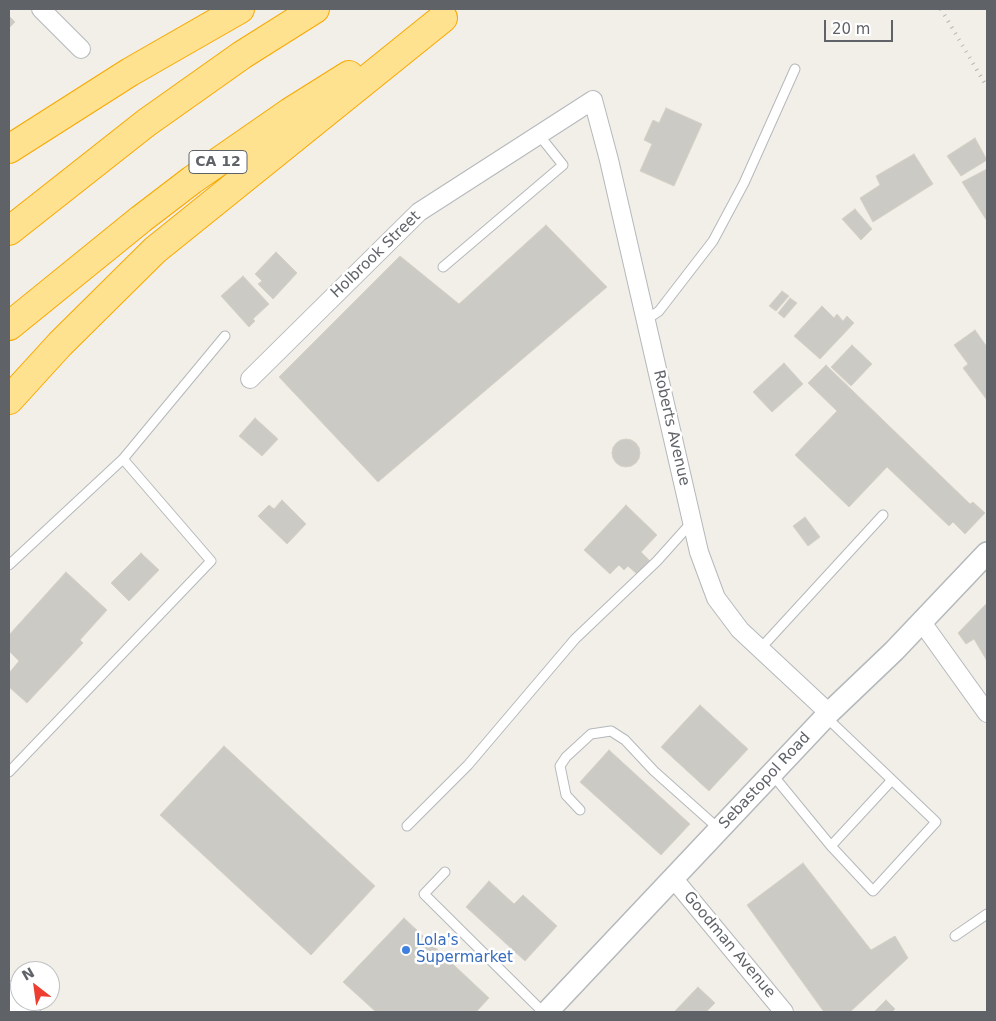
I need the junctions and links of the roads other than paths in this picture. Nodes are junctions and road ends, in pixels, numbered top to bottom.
1 (41, 9) edge
2 (240, 9) edge
3 (315, 9) edge
4 (451, 13) edge
5 (81, 49) dead end
6 (795, 69) dead end
7 (593, 100) joint
8 (539, 135) junction
9 (9, 149) edge
10 (9, 231) edge
11 (443, 267) dead end
12 (646, 320) junction
13 (9, 326) edge
14 (225, 336) dead end
15 (250, 379) dead end
16 (9, 400) edge
17 (122, 459) junction
18 (883, 515) dead end
19 (692, 522) junction
20 (987, 553) edge
21 (9, 565) edge
22 (921, 621) junction
23 (760, 649) junction
24 (987, 713) edge
25 (827, 715) junction
26 (9, 772) edge
27 (772, 774) junction
28 (892, 780) junction
29 (580, 810) dead end
30 (407, 826) dead end
31 (719, 830) junction
32 (831, 846) junction
33 (445, 872) dead end
34 (673, 878) junction
35 (987, 914) edge
36 (955, 936) dead end
37 (9, 994) edge
38 (28, 1012) edge
39 (545, 1012) edge
40 (784, 1012) edge

1 - 5 street
2 - 9 highway
3 - 10 highway
4 - 13 highway, CA 12
4 - 16 highway
6 - 12 lane
7 - 8 street, Holbrook Street
7 - 12 street, Roberts Avenue
8 - 11 lane
8 - 15 street, Holbrook Street
12 - 19 street, Roberts Avenue
14 - 17 lane
17 - 21 lane
17 - 26 lane
18 - 23 lane
19 - 23 street, Roberts Avenue
19 - 30 lane
20 - 22 street, Sebastopol Road
22 - 24 street
22 - 25 street, Sebastopol Road
23 - 25 street, Roberts Avenue
25 - 27 street, Sebastopol Road
25 - 28 lane
27 - 31 street, Sebastopol Road
27 - 32 lane
28 - 32 lane
28 - 32 lane
29 - 31 lane
31 - 34 street, Sebastopol Road
33 - 39 lane
34 - 39 street, Sebastopol Road
34 - 40 street, Goodman Avenue
35 - 36 lane
37 - 38 main road

